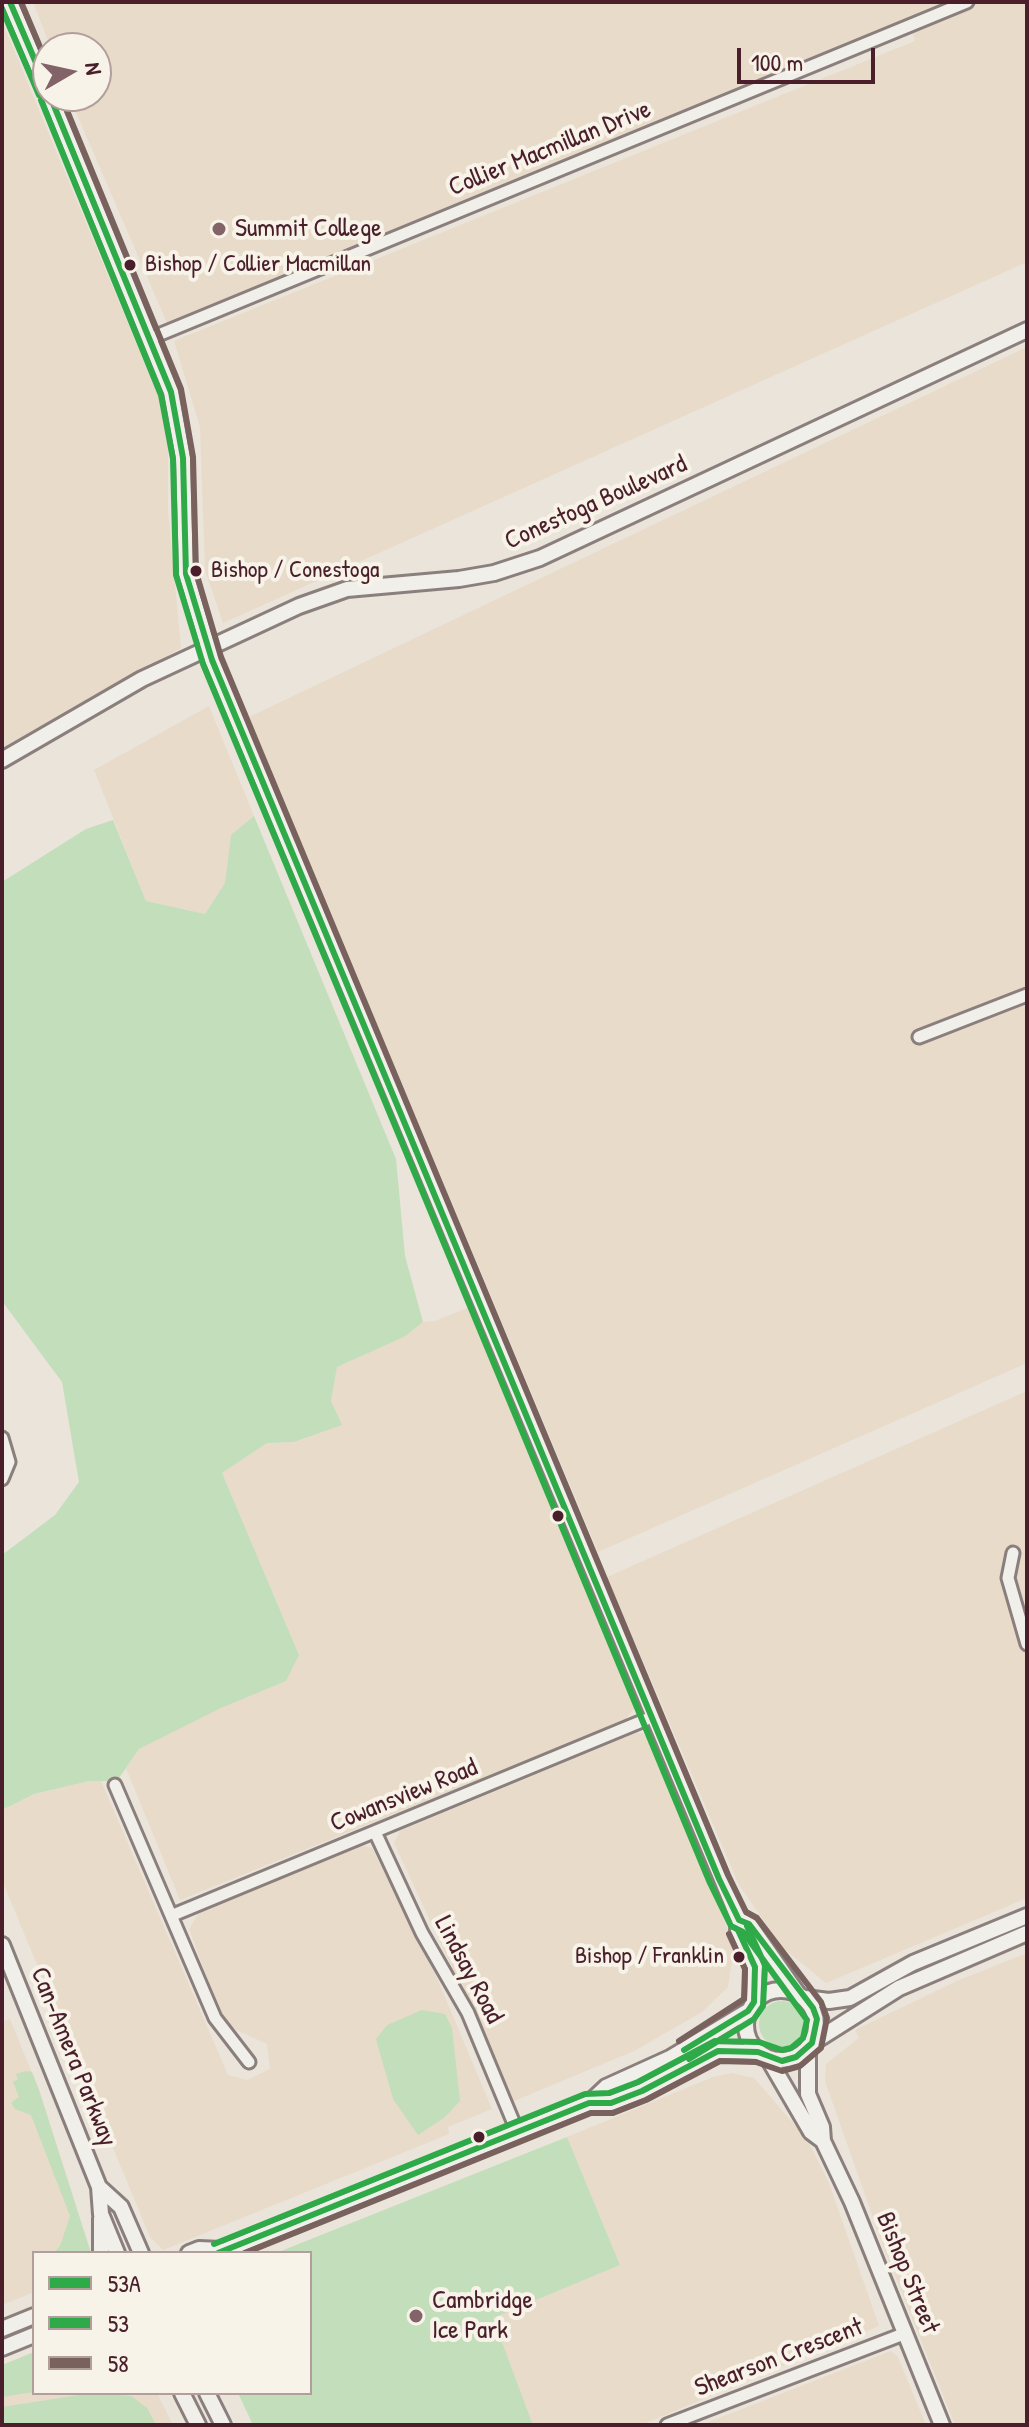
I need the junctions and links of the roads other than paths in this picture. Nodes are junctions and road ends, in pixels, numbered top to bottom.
1 (10, 2) edge
2 (967, 2) edge
3 (32, 53) edge
4 (57, 112) edge
5 (1027, 330) edge
6 (151, 338) junction
7 (208, 648) junction
8 (2, 760) edge
9 (1027, 995) edge
10 (919, 1037) dead end
11 (2, 1438) edge
12 (2, 1479) edge
13 (1013, 1553) dead end
14 (1027, 1644) edge
15 (652, 1717) junction
16 (115, 1785) dead end
17 (375, 1832) junction
18 (173, 1915) junction
19 (1027, 1916) edge
20 (739, 1920) junction
21 (1027, 1933) edge
22 (2, 1945) edge
23 (802, 1996) junction
24 (751, 2007) junction
25 (810, 2046) junction
26 (763, 2055) junction
27 (249, 2062) dead end
28 (589, 2103) junction
29 (517, 2131) junction
30 (823, 2141) junction
31 (99, 2187) junction
32 (101, 2214) junction
33 (101, 2251) edge
34 (116, 2251) edge
35 (140, 2251) edge
36 (222, 2251) edge
37 (32, 2317) edge
38 (2, 2329) edge
39 (906, 2333) junction
40 (32, 2336) edge
41 (2, 2348) edge
42 (183, 2395) edge
43 (208, 2395) edge
44 (198, 2425) edge
45 (223, 2425) edge
46 (667, 2425) edge
47 (942, 2425) edge

1 - 3 main road
2 - 6 street, Collier Macmillan Drive
4 - 6 main road
5 - 7 main road, Conestoga Boulevard
6 - 7 main road
7 - 8 main road, Conestoga Boulevard
7 - 15 main road
9 - 10 street
11 - 12 street
13 - 14 street
15 - 17 street, Cowansview Road
15 - 20 main road
16 - 18 street
17 - 18 street, Cowansview Road
17 - 29 street, Lindsay Road
18 - 27 street
19 - 23 main road
20 - 23 main road
20 - 24 main road
21 - 25 main road
22 - 31 main road, Can-Amera Parkway
23 - 24 main road
23 - 25 main road
24 - 26 main road
24 - 28 main road
25 - 26 main road
25 - 30 main road, Bishop Street
26 - 28 main road
26 - 30 main road, Bishop Street
28 - 29 main road
29 - 36 main road
30 - 39 main road, Bishop Street
31 - 32 main road, Can-Amera Parkway
31 - 35 main road, Can-Amera Parkway
32 - 33 main road
32 - 34 main road, Can-Amera Parkway
37 - 38 main road
39 - 46 street, Shearson Crescent
39 - 47 main road, Bishop Street
40 - 41 main road
42 - 44 main road
43 - 45 main road

